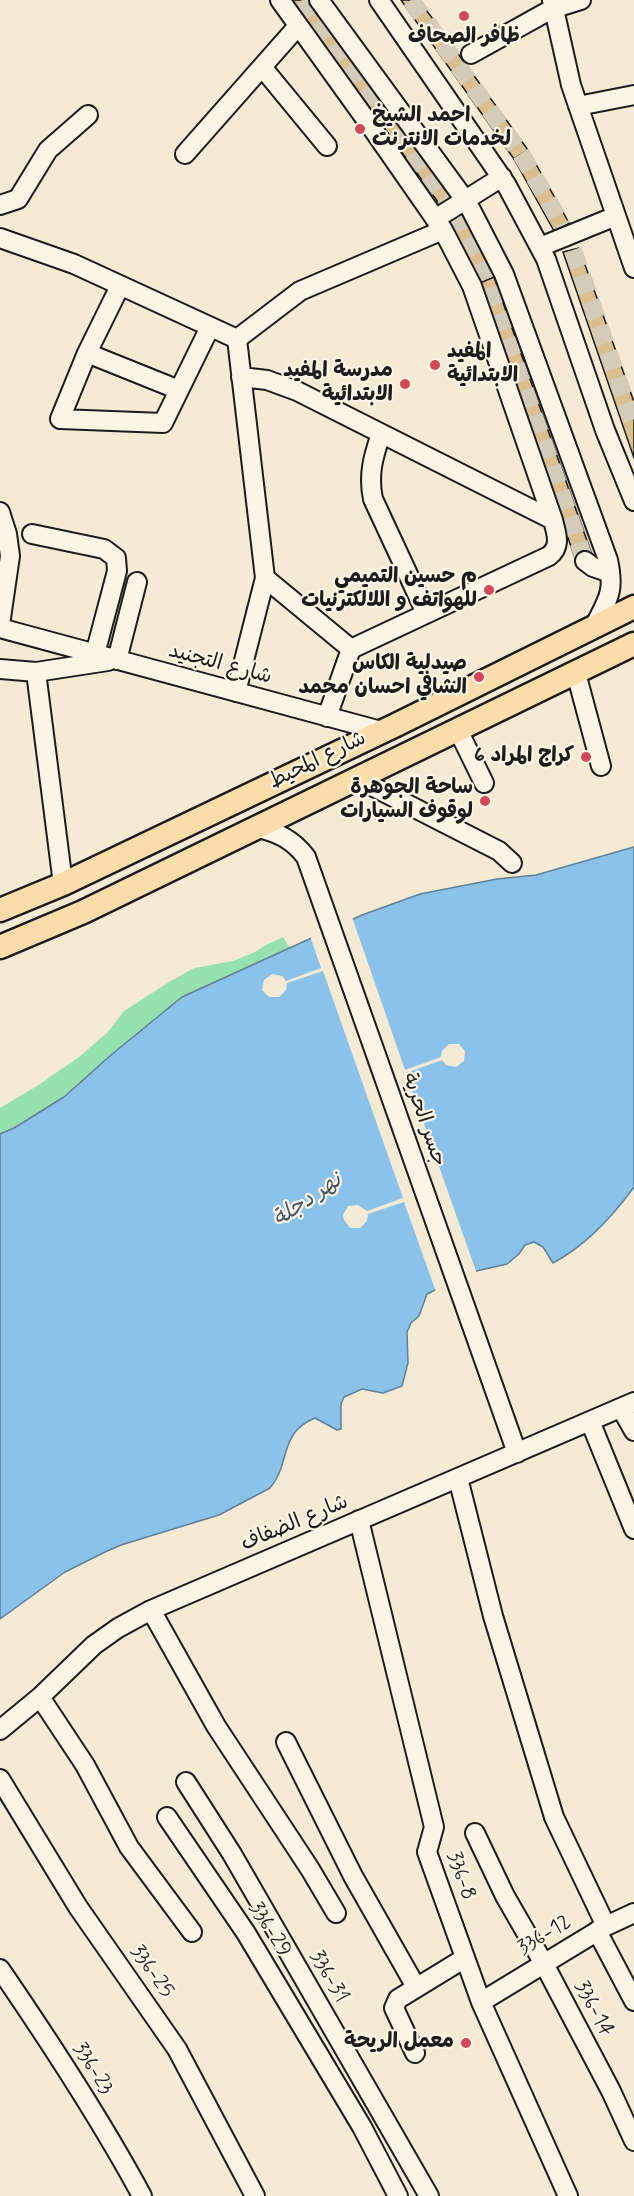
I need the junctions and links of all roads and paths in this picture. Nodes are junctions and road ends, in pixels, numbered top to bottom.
1 (280, 0) edge
2 (319, 0) edge
3 (379, 0) edge
4 (581, 0) edge
5 (552, 5) edge
6 (298, 26) junction
7 (471, 54) dead end
8 (262, 68) junction
9 (634, 95) edge
10 (578, 106) junction
11 (87, 115) dead end
12 (327, 146) dead end
13 (185, 154) dead end
14 (502, 177) junction
15 (0, 205) edge
16 (449, 213) junction
17 (616, 216) junction
18 (0, 238) edge
19 (540, 248) junction
20 (634, 268) edge
21 (120, 286) junction
22 (210, 327) junction
23 (237, 339) junction
24 (87, 353) junction
25 (241, 377) junction
26 (179, 390) junction
27 (381, 434) junction
28 (634, 501) edge
29 (0, 512) edge
30 (553, 520) junction
31 (32, 534) dead end
32 (5, 555) edge
33 (585, 561) tunnel mouth
34 (610, 573) junction
35 (265, 578) junction
36 (137, 582) dead end
37 (634, 607) edge
38 (426, 613) junction
39 (0, 626) edge
40 (594, 627) junction
41 (634, 644) edge
42 (351, 649) junction
43 (95, 654) junction
44 (117, 660) junction
45 (0, 669) edge
46 (36, 672) junction
47 (576, 673) junction
48 (236, 692) junction
49 (327, 717) junction
50 (458, 730) junction
51 (381, 731) junction
52 (602, 766) dead end
53 (358, 779) junction
54 (484, 783) dead end
55 (247, 796) junction
56 (207, 815) junction
57 (260, 827) junction
58 (224, 844) junction
59 (512, 863) dead end
60 (63, 884) junction
61 (0, 910) edge
62 (0, 947) edge
63 (627, 1405) edge
64 (590, 1421) junction
65 (634, 1431) edge
66 (517, 1453) junction
67 (458, 1478) junction
68 (359, 1520) junction
69 (634, 1529) edge
70 (151, 1610) junction
71 (40, 1697) junction
72 (0, 1730) edge
73 (286, 1742) dead end
74 (0, 1779) edge
75 (186, 1782) dead end
76 (167, 1817) dead end
77 (475, 1833) dead end
78 (336, 1913) dead end
79 (634, 1913) edge
80 (601, 1928) junction
81 (192, 1932) dead end
82 (465, 1958) junction
83 (543, 1962) junction
84 (0, 1970) edge
85 (416, 1987) junction
86 (634, 2001) edge
87 (481, 2002) junction
88 (415, 2053) dead end
89 (634, 2141) edge
90 (142, 2196) edge
91 (255, 2196) edge
92 (398, 2196) edge
93 (429, 2196) edge
94 (568, 2196) edge

1 - 6 street
2 - 16 street
3 - 14 street
4 - 5 street
5 - 7 street
5 - 10 street
6 - 8 street
6 - 16 street
8 - 12 street
8 - 13 street
9 - 10 street
10 - 17 street
11 - 15 street
14 - 16 street
14 - 19 street
16 - 23 street
16 - 30 street
16 - 34 street
17 - 19 street
17 - 20 street
18 - 21 street
19 - 28 street
21 - 22 street
21 - 24 street
22 - 23 street
22 - 26 street
23 - 25 street
24 - 26 street
24 - 26 street
25 - 27 street
25 - 35 street
27 - 30 street
27 - 38 street
29 - 32 street
30 - 38 street
31 - 43 street
32 - 39 street
33 - 34 street
34 - 40 street
35 - 42 street
35 - 48 street
36 - 44 street
37 - 40 main road, شارع المحيط
38 - 42 street
39 - 43 street, شارع التجنيد
40 - 51 main road, شارع المحيط
41 - 47 main road, شارع المحيط
42 - 49 street
43 - 44 street, شارع التجنيد
44 - 46 street, شارع التجنيد
44 - 48 street, شارع التجنيد
45 - 46 street, شارع التجنيد
46 - 60 street
47 - 50 main road, شارع المحيط
47 - 52 street
48 - 49 street, شارع التجنيد
49 - 51 street, شارع التجنيد
50 - 53 main road, شارع المحيط
50 - 54 street
51 - 55 main road, شارع المحيط
53 - 57 main road, شارع المحيط
53 - 59 street
55 - 56 main road, شارع المحيط
55 - 57 main road
56 - 58 main road
56 - 60 main road, شارع المحيط
57 - 58 main road, شارع المحيط
57 - 66 street, جسر الحرية
58 - 62 main road, شارع المحيط
60 - 61 main road, شارع المحيط
63 - 64 street, شارع الضفاف
63 - 65 street
64 - 66 street, شارع الضفاف
64 - 69 street
66 - 67 street, شارع الضفاف
67 - 68 street, شارع الضفاف
67 - 80 street
68 - 70 street, شارع الضفاف
68 - 82 street, 336-8
70 - 71 street, شارع الضفاف
70 - 78 street
71 - 72 street, شارع الضفاف
71 - 81 street
73 - 85 street
74 - 91 street, 336-25
75 - 93 street, 336-31
76 - 92 street, 336-29
77 - 83 street, 336-14
79 - 80 street, 336-12
80 - 83 street, 336-12
80 - 86 street
82 - 85 street
82 - 87 street, 336-8
83 - 87 street, 336-12
83 - 89 street, 336-14
84 - 90 street, 336-23
85 - 88 street
87 - 94 street, 336-8

